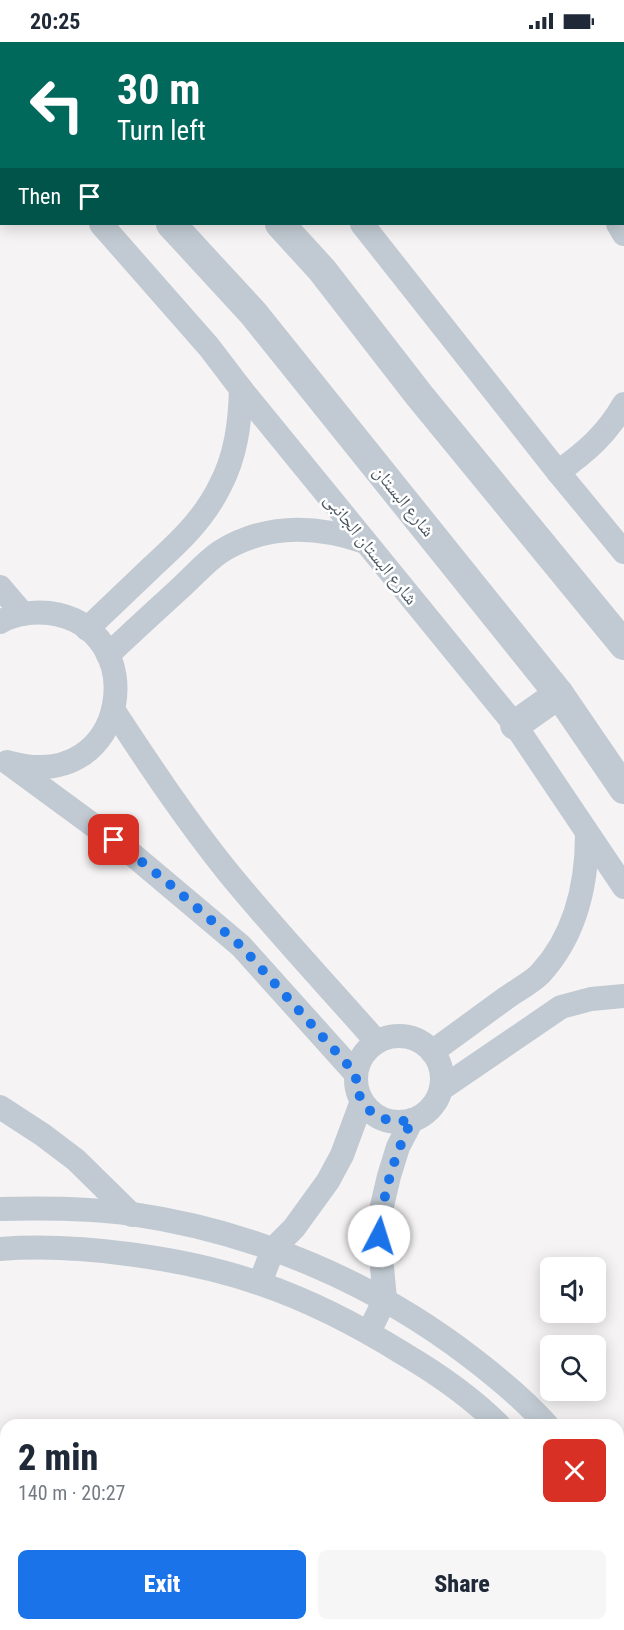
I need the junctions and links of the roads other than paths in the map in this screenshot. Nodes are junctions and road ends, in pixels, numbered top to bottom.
1 (102, 225) edge
2 (172, 225) edge
3 (281, 225) edge
4 (363, 225) edge
5 (240, 389) junction
6 (624, 404) edge
7 (558, 472) junction
8 (365, 542) junction
9 (624, 552) edge
10 (0, 587) edge
11 (23, 614) junction
12 (0, 622) edge
13 (87, 629) junction
14 (624, 645) edge
15 (108, 655) junction
16 (559, 694) junction
17 (114, 711) junction
18 (515, 725) junction
19 (4, 760) edge
20 (624, 789) edge
21 (587, 834) junction
22 (624, 887) edge
23 (624, 996) edge
24 (378, 1042) junction
25 (432, 1052) junction
26 (356, 1074) junction
27 (441, 1089) junction
28 (362, 1101) junction
29 (0, 1107) edge
30 (412, 1120) junction
31 (0, 1209) edge
32 (132, 1215) junction
33 (0, 1249) edge
34 (273, 1249) junction
35 (261, 1283) junction
36 (385, 1299) junction
37 (369, 1332) junction
38 (492, 1419) edge
39 (541, 1419) edge

1 - 5 street, شارع البستان الجانبى
2 - 16 street, شارع البستان
3 - 14 street
4 - 7 street
5 - 8 street, شارع البستان الجانبى
5 - 13 street
6 - 7 street
7 - 9 street
8 - 15 street
8 - 18 street, شارع البستان الجانبى
10 - 11 street
11 - 12 street
11 - 13 street
13 - 15 street
15 - 17 street
16 - 18 street
16 - 20 street, شارع البستان
17 - 19 street
17 - 24 street
18 - 21 street, شارع البستان الجانبى
19 - 26 street
21 - 22 street, شارع البستان الجانبى
21 - 25 street
23 - 27 street
24 - 25 street
24 - 26 street
25 - 27 street
26 - 28 street
27 - 30 street
28 - 30 street
28 - 34 street
29 - 32 street
30 - 36 street
31 - 32 street
32 - 34 street
33 - 35 street
34 - 35 street
34 - 36 street
35 - 37 street
36 - 37 street
36 - 39 street
37 - 38 street

